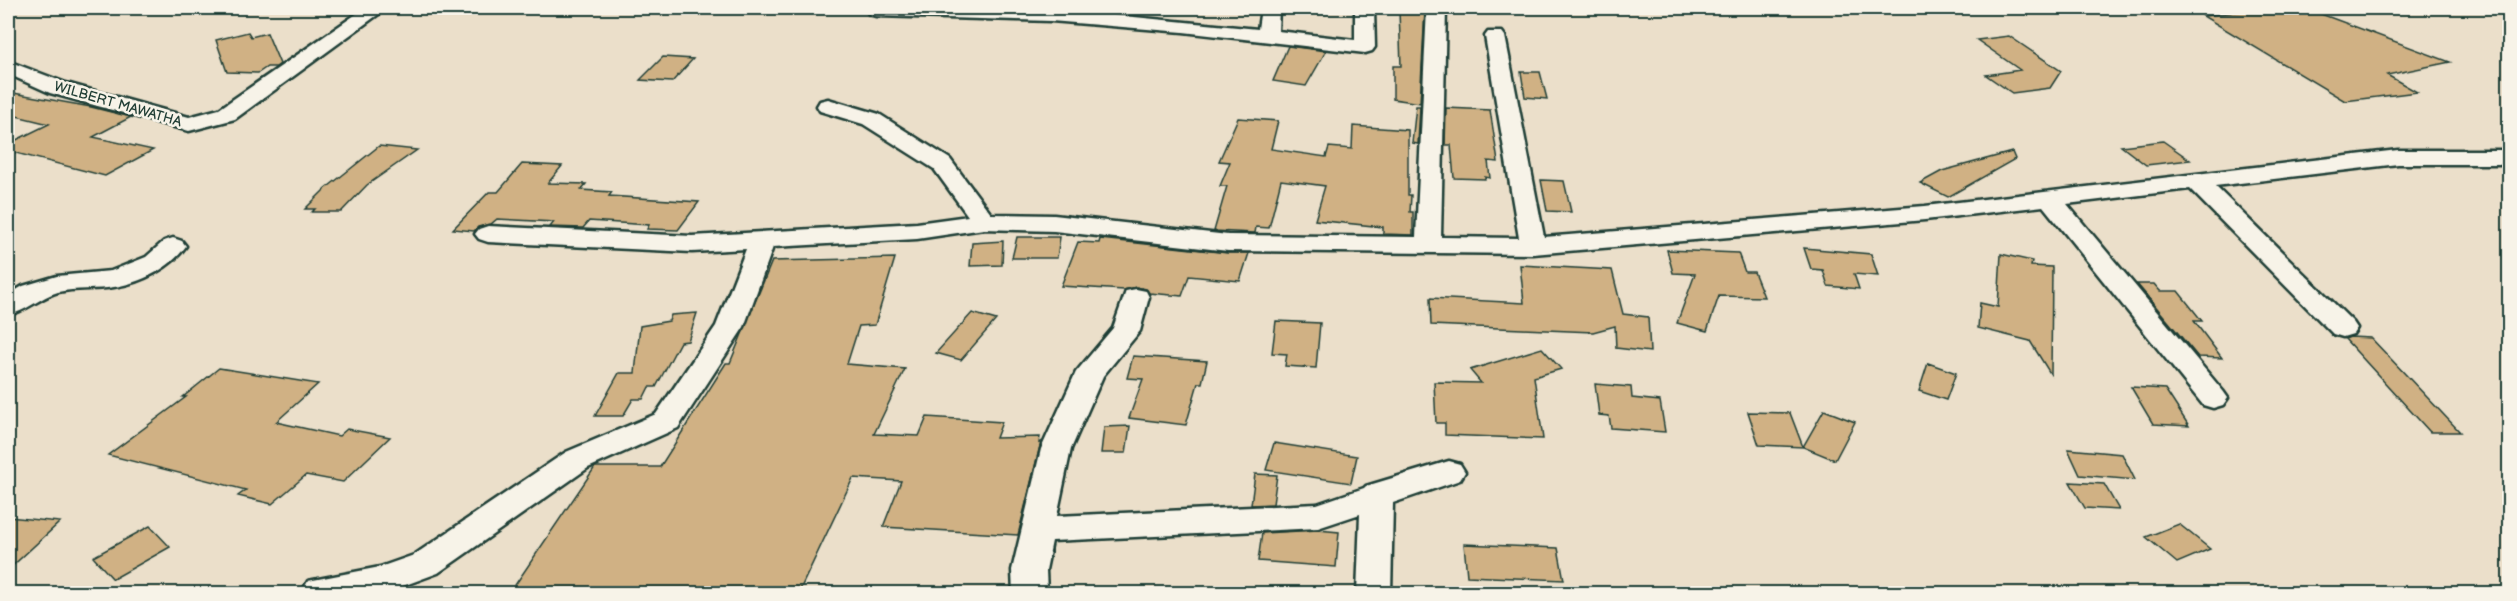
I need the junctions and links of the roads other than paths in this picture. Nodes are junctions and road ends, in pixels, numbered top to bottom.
1 (377, 8) edge
2 (1270, 8) edge
3 (1365, 8) edge
4 (1436, 8) edge
5 (876, 10) dead end
6 (1184, 17) edge
7 (1267, 35) junction
8 (1495, 36) dead end
9 (8, 67) edge
10 (828, 106) dead end
11 (2510, 157) edge
12 (2195, 180) junction
13 (2049, 198) junction
14 (984, 221) junction
15 (488, 234) dead end
16 (762, 242) junction
17 (1428, 245) junction
18 (173, 246) dead end
19 (1533, 246) junction
20 (1136, 297) dead end
21 (8, 307) edge
22 (2343, 328) dead end
23 (2213, 398) dead end
24 (1449, 472) dead end
25 (1377, 494) junction
26 (1038, 529) junction
27 (320, 590) dead end
28 (1029, 594) edge
29 (1374, 594) edge

1 - 9 street, WILBERT MAWATHA
2 - 7 street
3 - 7 street
4 - 17 street
5 - 6 street
6 - 7 street
8 - 19 street
10 - 14 street
11 - 12 street
12 - 13 street
12 - 22 street
13 - 19 street
13 - 23 street
14 - 16 street
14 - 17 street
15 - 16 street
16 - 27 street
17 - 19 street
18 - 21 street
20 - 26 street
24 - 25 street
25 - 26 street
25 - 29 street
26 - 28 street

